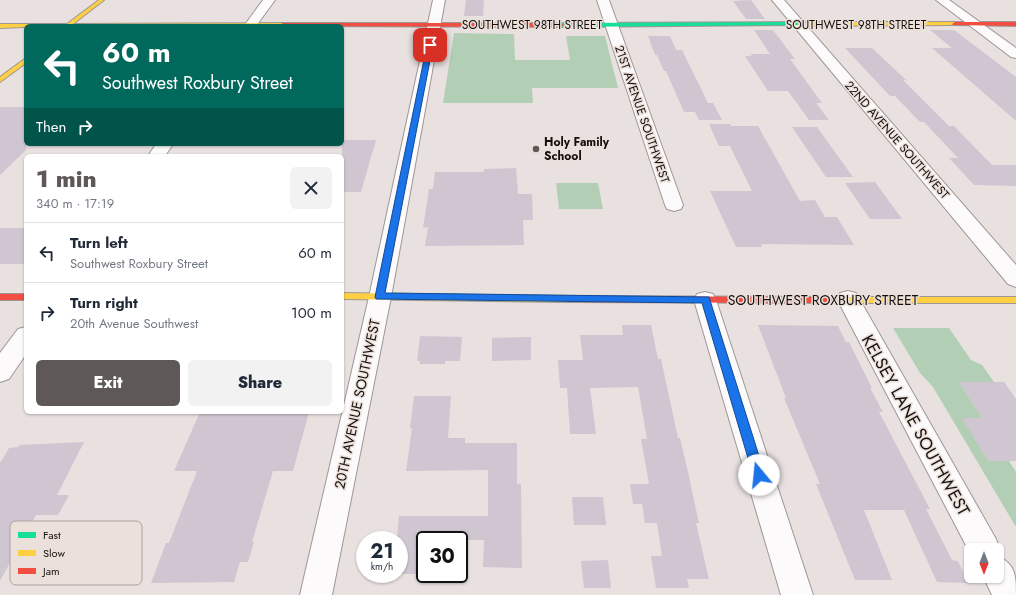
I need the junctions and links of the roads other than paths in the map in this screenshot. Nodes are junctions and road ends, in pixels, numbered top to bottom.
1 (102, 0) edge
2 (269, 0) edge
3 (439, 0) edge
4 (603, 0) edge
5 (778, 0) edge
6 (942, 0) edge
7 (71, 24) edge
8 (251, 24) edge
9 (975, 24) junction
10 (1016, 24) edge
11 (344, 25) edge
12 (434, 25) junction
13 (610, 25) junction
14 (799, 25) junction
15 (0, 26) edge
16 (24, 26) edge
17 (1016, 54) edge
18 (24, 62) edge
19 (0, 80) edge
20 (674, 205) dead end
21 (1016, 295) edge
22 (344, 296) edge
23 (0, 297) edge
24 (24, 297) edge
25 (380, 297) junction
26 (848, 299) junction
27 (705, 300) junction
28 (24, 339) edge
29 (0, 372) edge
30 (981, 543) edge
31 (1003, 583) edge
32 (316, 595) edge
33 (797, 595) edge
34 (1009, 595) edge

1 - 7 street
2 - 8 street
3 - 12 street, 20TH AVENUE SOUTHWEST
4 - 13 street, 21ST AVENUE SOUTHWEST
5 - 14 street, 22ND AVENUE SOUTHWEST
6 - 9 street
9 - 10 street, SOUTHWEST 98TH STREET
9 - 14 street, SOUTHWEST 98TH STREET
9 - 17 street
11 - 12 street, SOUTHWEST 98TH STREET
12 - 13 street, SOUTHWEST 98TH STREET
12 - 25 street, 20TH AVENUE SOUTHWEST
13 - 14 street, SOUTHWEST 98TH STREET
13 - 20 street, 21ST AVENUE SOUTHWEST
14 - 21 street, 22ND AVENUE SOUTHWEST
15 - 16 street, SOUTHWEST 98TH STREET
18 - 19 street
21 - 26 street, SOUTHWEST ROXBURY STREET
22 - 25 street, SOUTHWEST ROXBURY STREET
23 - 24 street
25 - 27 street, SOUTHWEST ROXBURY STREET
25 - 32 street, 20TH AVENUE SOUTHWEST
26 - 27 street, SOUTHWEST ROXBURY STREET
26 - 30 street, KELSEY LANE SOUTHWEST
27 - 33 street
28 - 29 street
31 - 34 street

